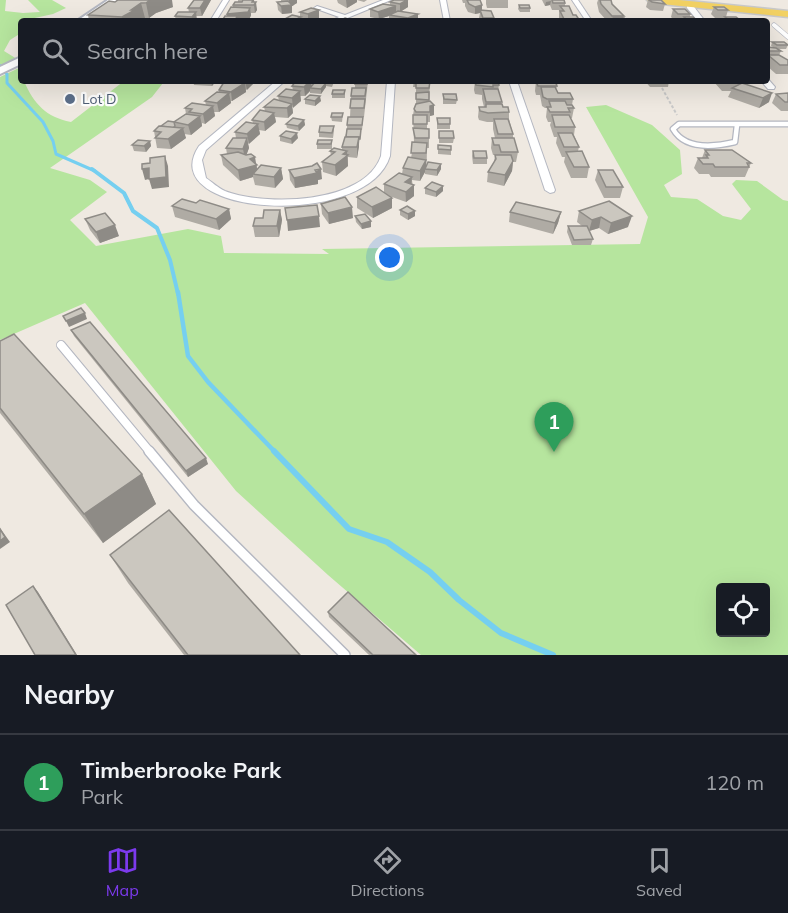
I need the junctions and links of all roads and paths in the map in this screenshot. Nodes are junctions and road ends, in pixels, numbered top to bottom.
1 (113, 0) edge
2 (226, 0) edge
3 (388, 0) edge
4 (443, 0) edge
5 (575, 0) edge
6 (652, 0) edge
7 (689, 4) junction
8 (317, 8) edge
9 (788, 14) edge
10 (345, 17) junction
11 (86, 18) edge
12 (215, 18) edge
13 (348, 18) edge
14 (446, 18) edge
15 (588, 18) edge
16 (699, 18) edge
17 (774, 25) dead end
18 (788, 37) edge
19 (18, 62) edge
20 (0, 71) edge
21 (277, 84) edge
22 (391, 84) edge
23 (514, 84) edge
24 (662, 88) dead end
25 (678, 117) dead end
26 (737, 124) junction
27 (788, 124) edge
28 (550, 190) dead end
29 (61, 345) dead end
30 (345, 655) edge

1 - 11 street
2 - 12 street
3 - 10 street
4 - 14 street
5 - 15 street
6 - 7 main road
7 - 9 main road
7 - 16 street
8 - 10 street
10 - 13 street
17 - 18 lane
19 - 20 street
21 - 22 street
23 - 28 street
24 - 25 path
26 - 26 lane
26 - 27 lane
29 - 30 lane

